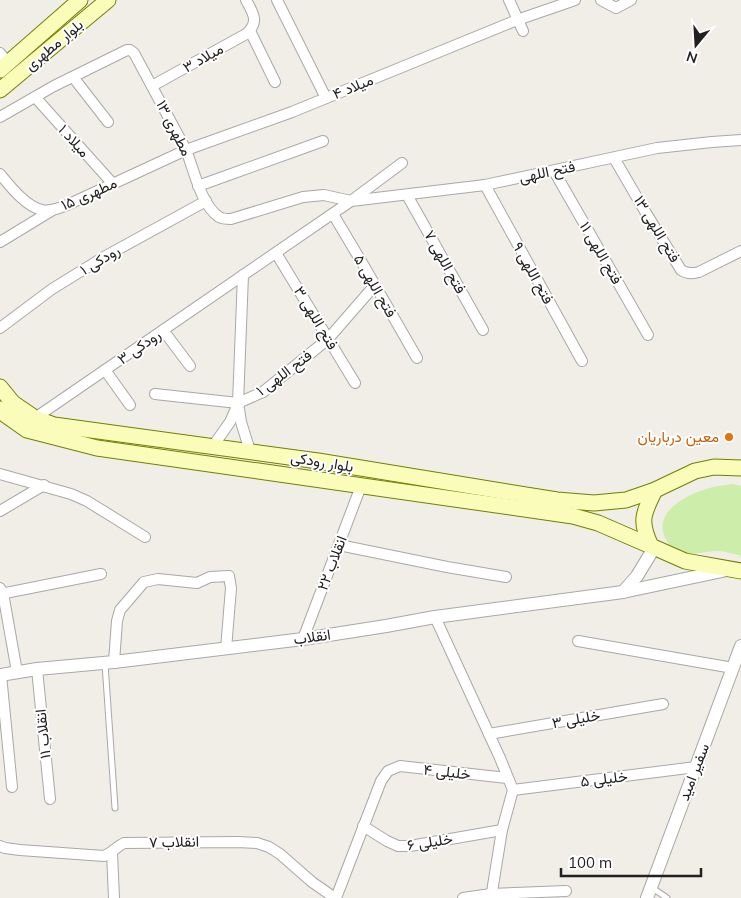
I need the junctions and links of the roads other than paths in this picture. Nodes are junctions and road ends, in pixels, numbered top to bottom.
1 (80, 0) edge
2 (108, 0) edge
3 (246, 0) edge
4 (257, 0) edge
5 (277, 0) edge
6 (509, 0) edge
7 (576, 0) edge
8 (601, 0) edge
9 (631, 0) edge
10 (252, 12) junction
11 (518, 20) junction
12 (251, 29) junction
13 (523, 31) dead end
14 (3, 62) edge
15 (73, 77) junction
16 (275, 82) dead end
17 (152, 86) junction
18 (0, 90) edge
19 (35, 97) junction
20 (326, 98) junction
21 (0, 117) edge
22 (108, 122) dead end
23 (741, 140) edge
24 (324, 141) dead end
25 (186, 150) junction
26 (614, 158) junction
27 (402, 163) dead end
28 (554, 171) junction
29 (0, 174) edge
30 (113, 184) junction
31 (485, 185) junction
32 (198, 186) junction
33 (407, 195) junction
34 (206, 201) junction
35 (352, 201) junction
36 (52, 211) junction
37 (333, 214) junction
38 (0, 242) edge
39 (741, 252) edge
40 (276, 253) junction
41 (244, 275) junction
42 (375, 285) junction
43 (0, 328) edge
44 (163, 330) junction
45 (483, 330) dead end
46 (648, 335) dead end
47 (328, 339) junction
48 (417, 358) dead end
49 (582, 360) dead end
50 (190, 366) dead end
51 (104, 370) junction
52 (355, 383) dead end
53 (0, 386) edge
54 (155, 394) dead end
55 (238, 403) junction
56 (130, 405) dead end
57 (0, 409) edge
58 (35, 418) junction
59 (213, 446) junction
60 (250, 451) junction
61 (741, 468) edge
62 (0, 474) edge
63 (44, 485) junction
64 (362, 486) junction
65 (655, 490) junction
66 (594, 503) junction
67 (0, 511) edge
68 (598, 523) junction
69 (145, 537) dead end
70 (339, 545) junction
71 (652, 547) junction
72 (739, 571) edge
73 (101, 574) dead end
74 (506, 577) dead end
75 (1, 592) edge
76 (623, 592) junction
77 (435, 617) junction
78 (303, 639) junction
79 (578, 641) dead end
80 (741, 646) edge
81 (226, 649) junction
82 (109, 663) junction
83 (733, 668) junction
84 (37, 670) junction
85 (17, 672) junction
86 (1, 675) edge
87 (663, 704) dead end
88 (488, 734) junction
89 (696, 767) junction
90 (508, 778) junction
91 (12, 787) dead end
92 (513, 790) junction
93 (50, 798) dead end
94 (115, 808) dead end
95 (363, 826) junction
96 (502, 830) junction
97 (0, 846) edge
98 (112, 853) junction
99 (566, 891) dead end
100 (649, 892) edge
101 (491, 896) edge
102 (114, 898) edge
103 (336, 898) edge
104 (463, 898) edge
105 (667, 898) edge

1 - 14 main road, بلوار مطهری
2 - 18 main road, بلوار مطهری
3 - 10 street
4 - 10 street
5 - 20 street
6 - 11 street
7 - 11 street, میلاد ۴
8 - 9 street
10 - 12 street
11 - 13 street
11 - 20 street, میلاد ۴
12 - 16 street
12 - 17 street, میلاد ۳
15 - 17 street, مطهری ۱۳
15 - 19 street, مطهری ۱۳
15 - 22 street
17 - 25 street, مطهری ۱۳
19 - 21 street, مطهری ۱۳
19 - 30 street, میلاد ۱
20 - 25 street, میلاد ۴
23 - 26 street, فتح اللهی
24 - 32 street
25 - 30 street, مطهری ۱۵
25 - 32 street, مطهری ۱۳
26 - 28 street, فتح اللهی
26 - 39 street, فتح اللهی ۱۳
27 - 35 street, فتح اللهی
28 - 31 street, فتح اللهی
28 - 46 street, فتح اللهی ۱۱
29 - 36 street, مطهری ۱۵
30 - 36 street, مطهری ۱۵
31 - 33 street, فتح اللهی
31 - 49 street, فتح اللهی ۹
32 - 34 street, مطهری ۱۳
33 - 35 street, فتح اللهی
33 - 45 street, فتح اللهی ۷
34 - 35 street, مطهری ۱۳
34 - 43 street, رودکی ۱
35 - 37 street, فتح اللهی
36 - 38 street
37 - 40 street, فتح اللهی
37 - 42 street, فتح اللهی ۵
40 - 41 street, فتح اللهی
40 - 47 street, فتح اللهی ۳
41 - 44 street, رودکی ۳
41 - 55 street
42 - 47 street, فتح اللهی ۱
42 - 48 street, فتح اللهی ۵
44 - 50 street
44 - 51 street, رودکی ۳
47 - 52 street, فتح اللهی ۳
47 - 55 street, فتح اللهی ۱
51 - 56 street
51 - 58 street, رودکی ۳
53 - 58 main road, بلوار رودکی
54 - 55 street
55 - 59 street
55 - 60 street
57 - 64 main road, بلوار رودکی
58 - 59 main road, بلوار رودکی
59 - 60 main road, بلوار رودکی
60 - 66 main road, بلوار رودکی
61 - 65 main road, بلوار رودکی
62 - 63 street
63 - 67 street
63 - 69 street
64 - 68 main road, بلوار رودکی
64 - 70 street, انقلاب ۲۲
65 - 66 main road, بلوار رودکی
65 - 71 main road
66 - 68 main road
68 - 71 main road, بلوار رودکی
70 - 74 street
70 - 78 street, انقلاب ۲۲
71 - 72 main road, بلوار رودکی
71 - 76 street
72 - 76 street, انقلاب
73 - 75 street
75 - 85 street
76 - 77 street, انقلاب
77 - 78 street, انقلاب
77 - 88 street
78 - 81 street, انقلاب
79 - 83 street
80 - 83 street, سفیر امید
81 - 82 street, انقلاب
81 - 82 street
82 - 84 street, انقلاب
82 - 94 lane
83 - 89 street, سفیر امید
84 - 85 street, انقلاب
84 - 93 street, انقلاب ۱۱
85 - 86 street, انقلاب
86 - 91 street
87 - 88 street, خلیلی ۳
88 - 90 street
89 - 92 street, خلیلی ۵
89 - 100 street, سفیر امید
90 - 92 street
90 - 95 street, خلیلی ۴
92 - 96 street
95 - 96 street, خلیلی ۶
95 - 103 street
96 - 101 street
97 - 98 street, انقلاب ۷
98 - 102 street
98 - 103 street, انقلاب ۷
99 - 101 street
100 - 105 lane
101 - 104 street

